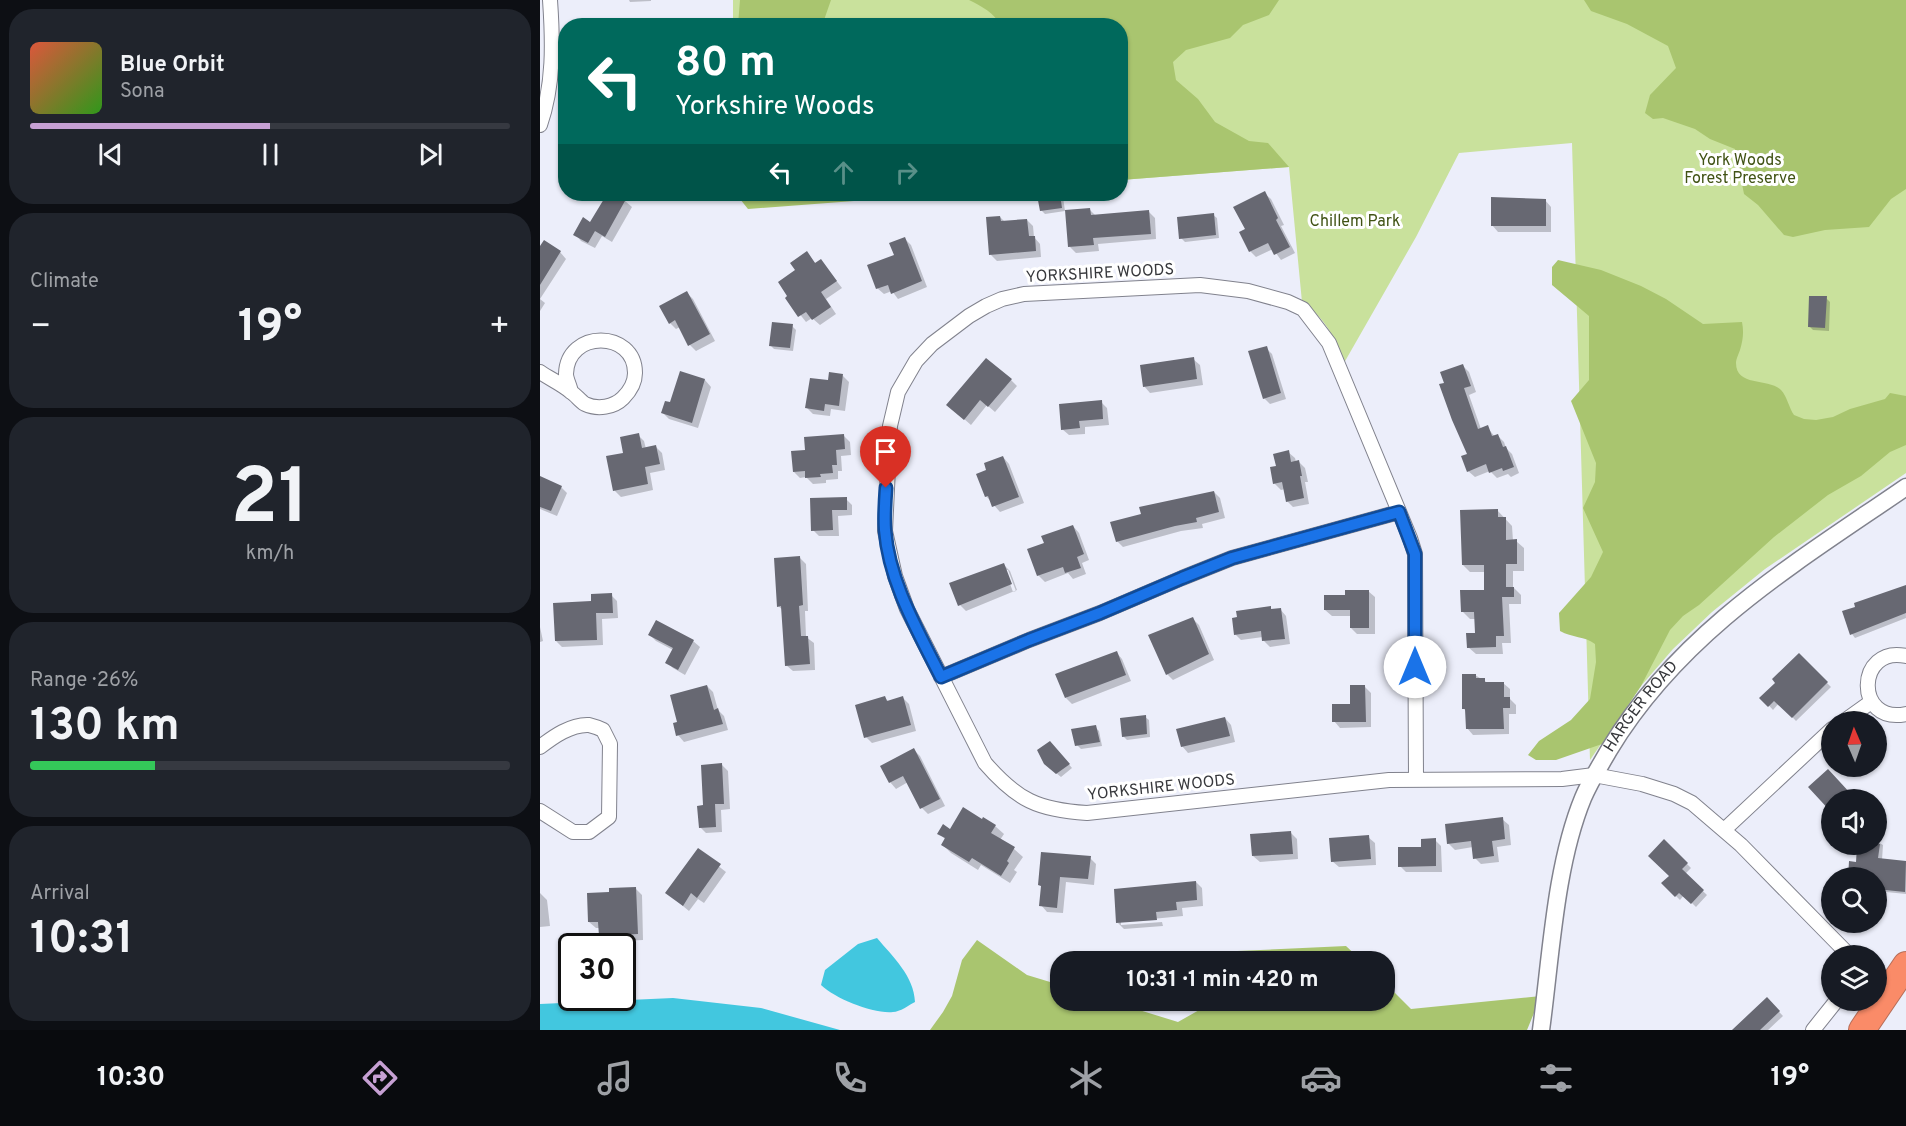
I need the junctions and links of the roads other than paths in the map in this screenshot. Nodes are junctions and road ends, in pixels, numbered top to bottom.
1 (550, 0) edge
2 (546, 39) edge
3 (540, 125) edge
4 (540, 372) edge
5 (572, 392) junction
6 (1906, 487) edge
7 (1399, 512) junction
8 (1906, 656) edge
9 (941, 677) junction
10 (1871, 702) junction
11 (1858, 711) edge
12 (1906, 714) edge
13 (1821, 739) edge
14 (540, 747) edge
15 (1594, 775) junction
16 (1416, 779) junction
17 (540, 811) edge
18 (1724, 830) junction
19 (1839, 945) edge
20 (1904, 967) edge
21 (1828, 1011) edge
22 (1541, 1030) edge
23 (1813, 1030) edge
24 (1862, 1030) edge

1 - 2 street
2 - 3 street
4 - 5 street
5 - 5 street
6 - 15 street, HARGER ROAD
7 - 9 street
7 - 9 street, YORKSHIRE WOODS
7 - 16 street, YORKSHIRE WOODS
8 - 10 street
9 - 16 street, YORKSHIRE WOODS
10 - 11 street
10 - 12 street
13 - 18 street
14 - 17 street
15 - 16 street, YORKSHIRE WOODS
15 - 18 street, YORKSHIRE WOODS
15 - 22 street, HARGER ROAD
18 - 19 street, YORKSHIRE WOODS
20 - 24 highway
21 - 23 street

